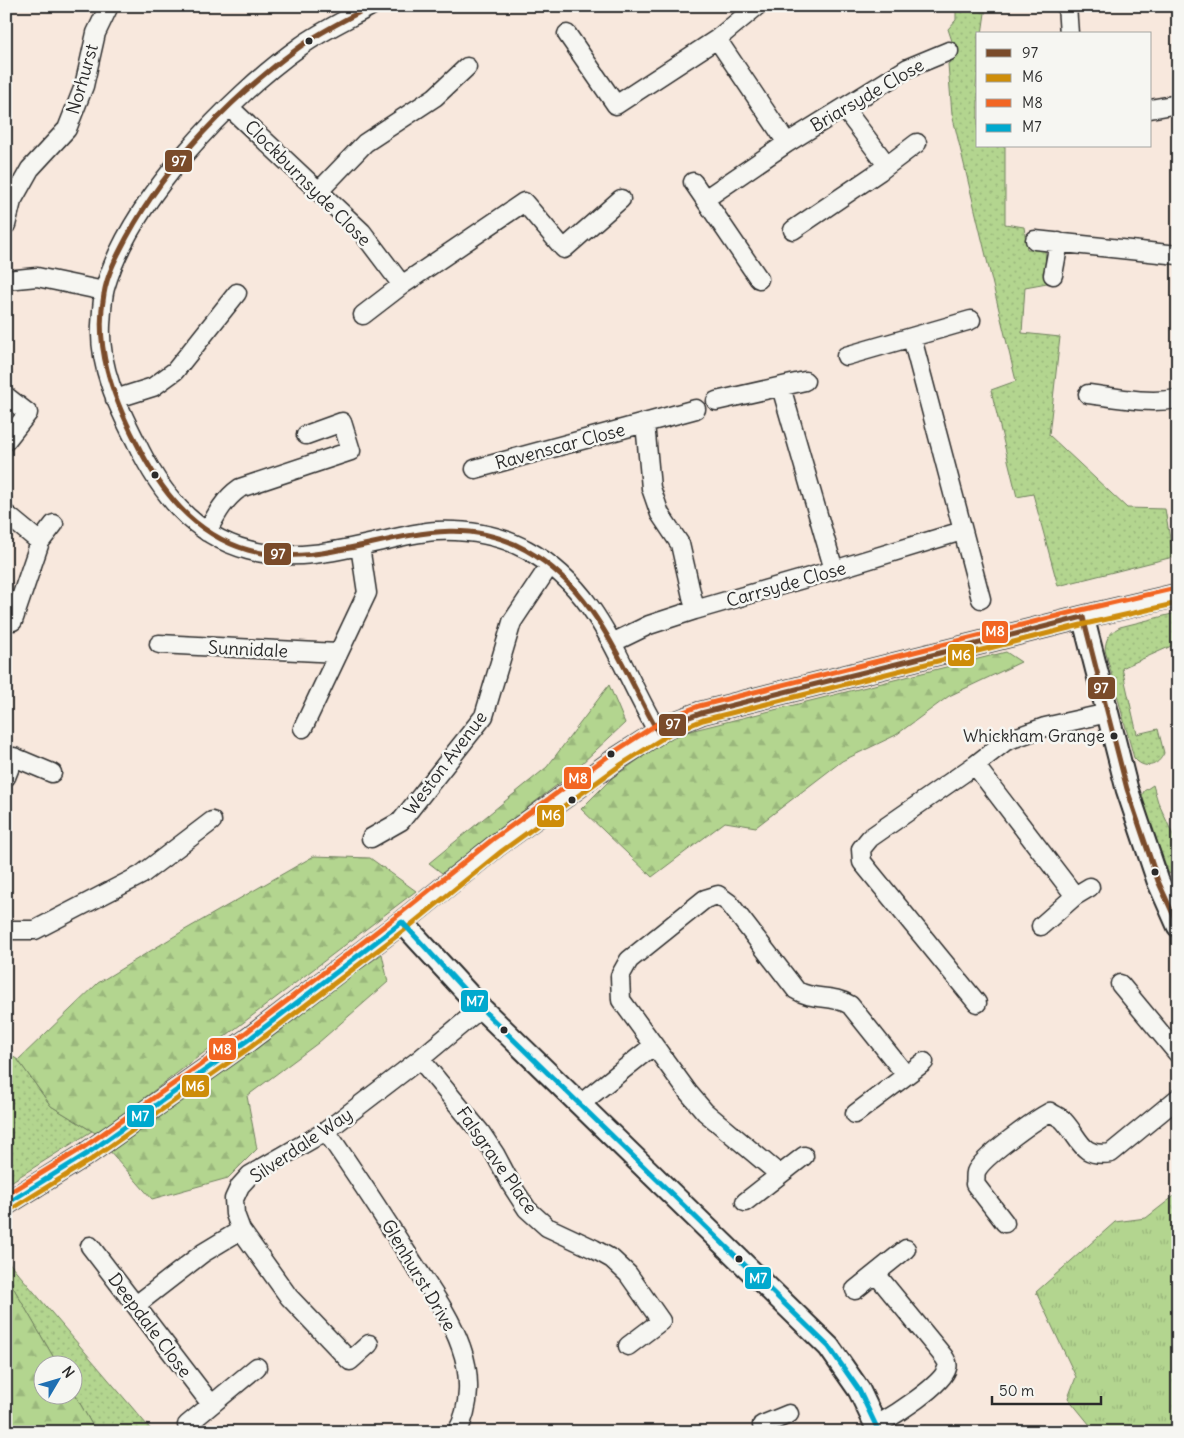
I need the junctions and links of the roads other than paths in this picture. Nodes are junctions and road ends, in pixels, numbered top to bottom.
1 (109, 6) edge
2 (371, 6) edge
3 (757, 6) edge
4 (1067, 6) edge
5 (1069, 32) edge
6 (566, 34) dead end
7 (717, 39) junction
8 (949, 51) dead end
9 (466, 67) dead end
10 (1178, 104) edge
11 (230, 107) junction
12 (844, 108) junction
13 (1152, 108) edge
14 (787, 143) junction
15 (917, 143) dead end
16 (888, 165) junction
17 (693, 182) dead end
18 (319, 192) junction
19 (620, 199) dead end
20 (705, 199) junction
21 (6, 225) edge
22 (793, 230) dead end
23 (1035, 240) dead end
24 (1060, 242) junction
25 (1178, 255) edge
26 (1054, 274) dead end
27 (7, 276) edge
28 (759, 279) dead end
29 (402, 285) junction
30 (104, 291) junction
31 (237, 292) dead end
32 (363, 315) dead end
33 (971, 320) dead end
34 (912, 338) junction
35 (846, 356) dead end
36 (805, 381) dead end
37 (781, 387) junction
38 (1088, 394) dead end
39 (6, 396) edge
40 (115, 399) junction
41 (1178, 399) edge
42 (716, 401) dead end
43 (696, 409) dead end
44 (645, 423) junction
45 (306, 434) dead end
46 (6, 441) edge
47 (475, 469) dead end
48 (6, 514) edge
49 (54, 524) dead end
50 (962, 531) junction
51 (206, 532) junction
52 (40, 542) junction
53 (360, 546) junction
54 (550, 565) junction
55 (834, 570) junction
56 (1178, 595) edge
57 (981, 599) dead end
58 (695, 610) junction
59 (1083, 617) junction
60 (12, 621) dead end
61 (612, 643) junction
62 (159, 644) dead end
63 (338, 653) junction
64 (1108, 713) junction
65 (303, 728) dead end
66 (658, 732) junction
67 (975, 765) junction
68 (52, 773) dead end
69 (6, 777) edge
70 (212, 821) dead end
71 (371, 838) dead end
72 (1090, 887) dead end
73 (1075, 896) junction
74 (402, 922) junction
75 (1041, 926) dead end
76 (1178, 926) edge
77 (6, 930) edge
78 (1120, 984) dead end
79 (977, 1004) dead end
80 (481, 1008) junction
81 (654, 1045) junction
82 (1178, 1054) edge
83 (420, 1059) junction
84 (924, 1062) dead end
85 (906, 1075) junction
86 (1178, 1098) edge
87 (579, 1105) junction
88 (855, 1114) dead end
89 (326, 1131) junction
90 (804, 1156) dead end
91 (779, 1174) junction
92 (744, 1202) dead end
93 (6, 1204) edge
94 (1005, 1223) dead end
95 (241, 1230) junction
96 (90, 1246) dead end
97 (906, 1249) dead end
98 (876, 1274) junction
99 (855, 1290) dead end
100 (136, 1305) junction
101 (368, 1344) dead end
102 (628, 1346) dead end
103 (257, 1367) dead end
104 (211, 1404) junction
105 (789, 1414) dead end
106 (187, 1425) dead end
107 (878, 1428) edge
108 (457, 1432) edge
109 (765, 1432) edge

1 - 21 street, Norhurst
2 - 11 street
3 - 7 street
4 - 5 street
6 - 7 street
7 - 14 street
8 - 12 street, Briarsyde Close
9 - 18 street
10 - 13 street
11 - 18 street, Clockburnsyde Close
11 - 30 street
12 - 14 street, Briarsyde Close
12 - 16 street
14 - 20 street, Briarsyde Close
15 - 16 street
16 - 22 street
17 - 20 street
18 - 29 street, Clockburnsyde Close
19 - 29 street
20 - 28 street
23 - 24 street
24 - 25 street
24 - 26 street
27 - 30 street
29 - 32 street
30 - 40 street
31 - 40 street
33 - 34 street
34 - 35 street
34 - 50 street
36 - 37 street
37 - 42 street
37 - 55 street
38 - 41 street
39 - 46 street
40 - 51 street
43 - 44 street, Ravenscar Close
44 - 47 street, Ravenscar Close
44 - 58 street, Ravenscar Close
45 - 51 street
48 - 52 street
49 - 52 street
50 - 55 street, Carrsyde Close
50 - 57 street
51 - 53 street
52 - 60 street
53 - 54 street
53 - 63 street
54 - 61 street
54 - 71 street, Weston Avenue
55 - 58 street, Carrsyde Close
56 - 59 street
58 - 61 street, Carrsyde Close
59 - 64 street
59 - 66 street
61 - 66 street
62 - 63 street, Sunnidale
63 - 65 street
64 - 67 street
64 - 76 street
66 - 74 street
67 - 73 street
67 - 79 street
68 - 69 street
70 - 77 street
72 - 73 street
73 - 75 street
74 - 80 street
74 - 93 street
78 - 82 street
80 - 83 street, Silverdale Way
80 - 87 street
81 - 85 street
81 - 87 street
81 - 91 street
83 - 89 street, Silverdale Way
83 - 102 street, Falsgrave Place
84 - 85 street
85 - 88 street
86 - 94 street
87 - 107 street
89 - 95 street, Silverdale Way
89 - 108 street, Glenhurst Drive
90 - 91 street
91 - 92 street
95 - 100 street
95 - 101 street, Silverdale Way
96 - 100 street, Deepdale Close
97 - 98 street
98 - 99 street
98 - 107 street
100 - 104 street, Deepdale Close
103 - 104 street
104 - 106 street
105 - 109 street

